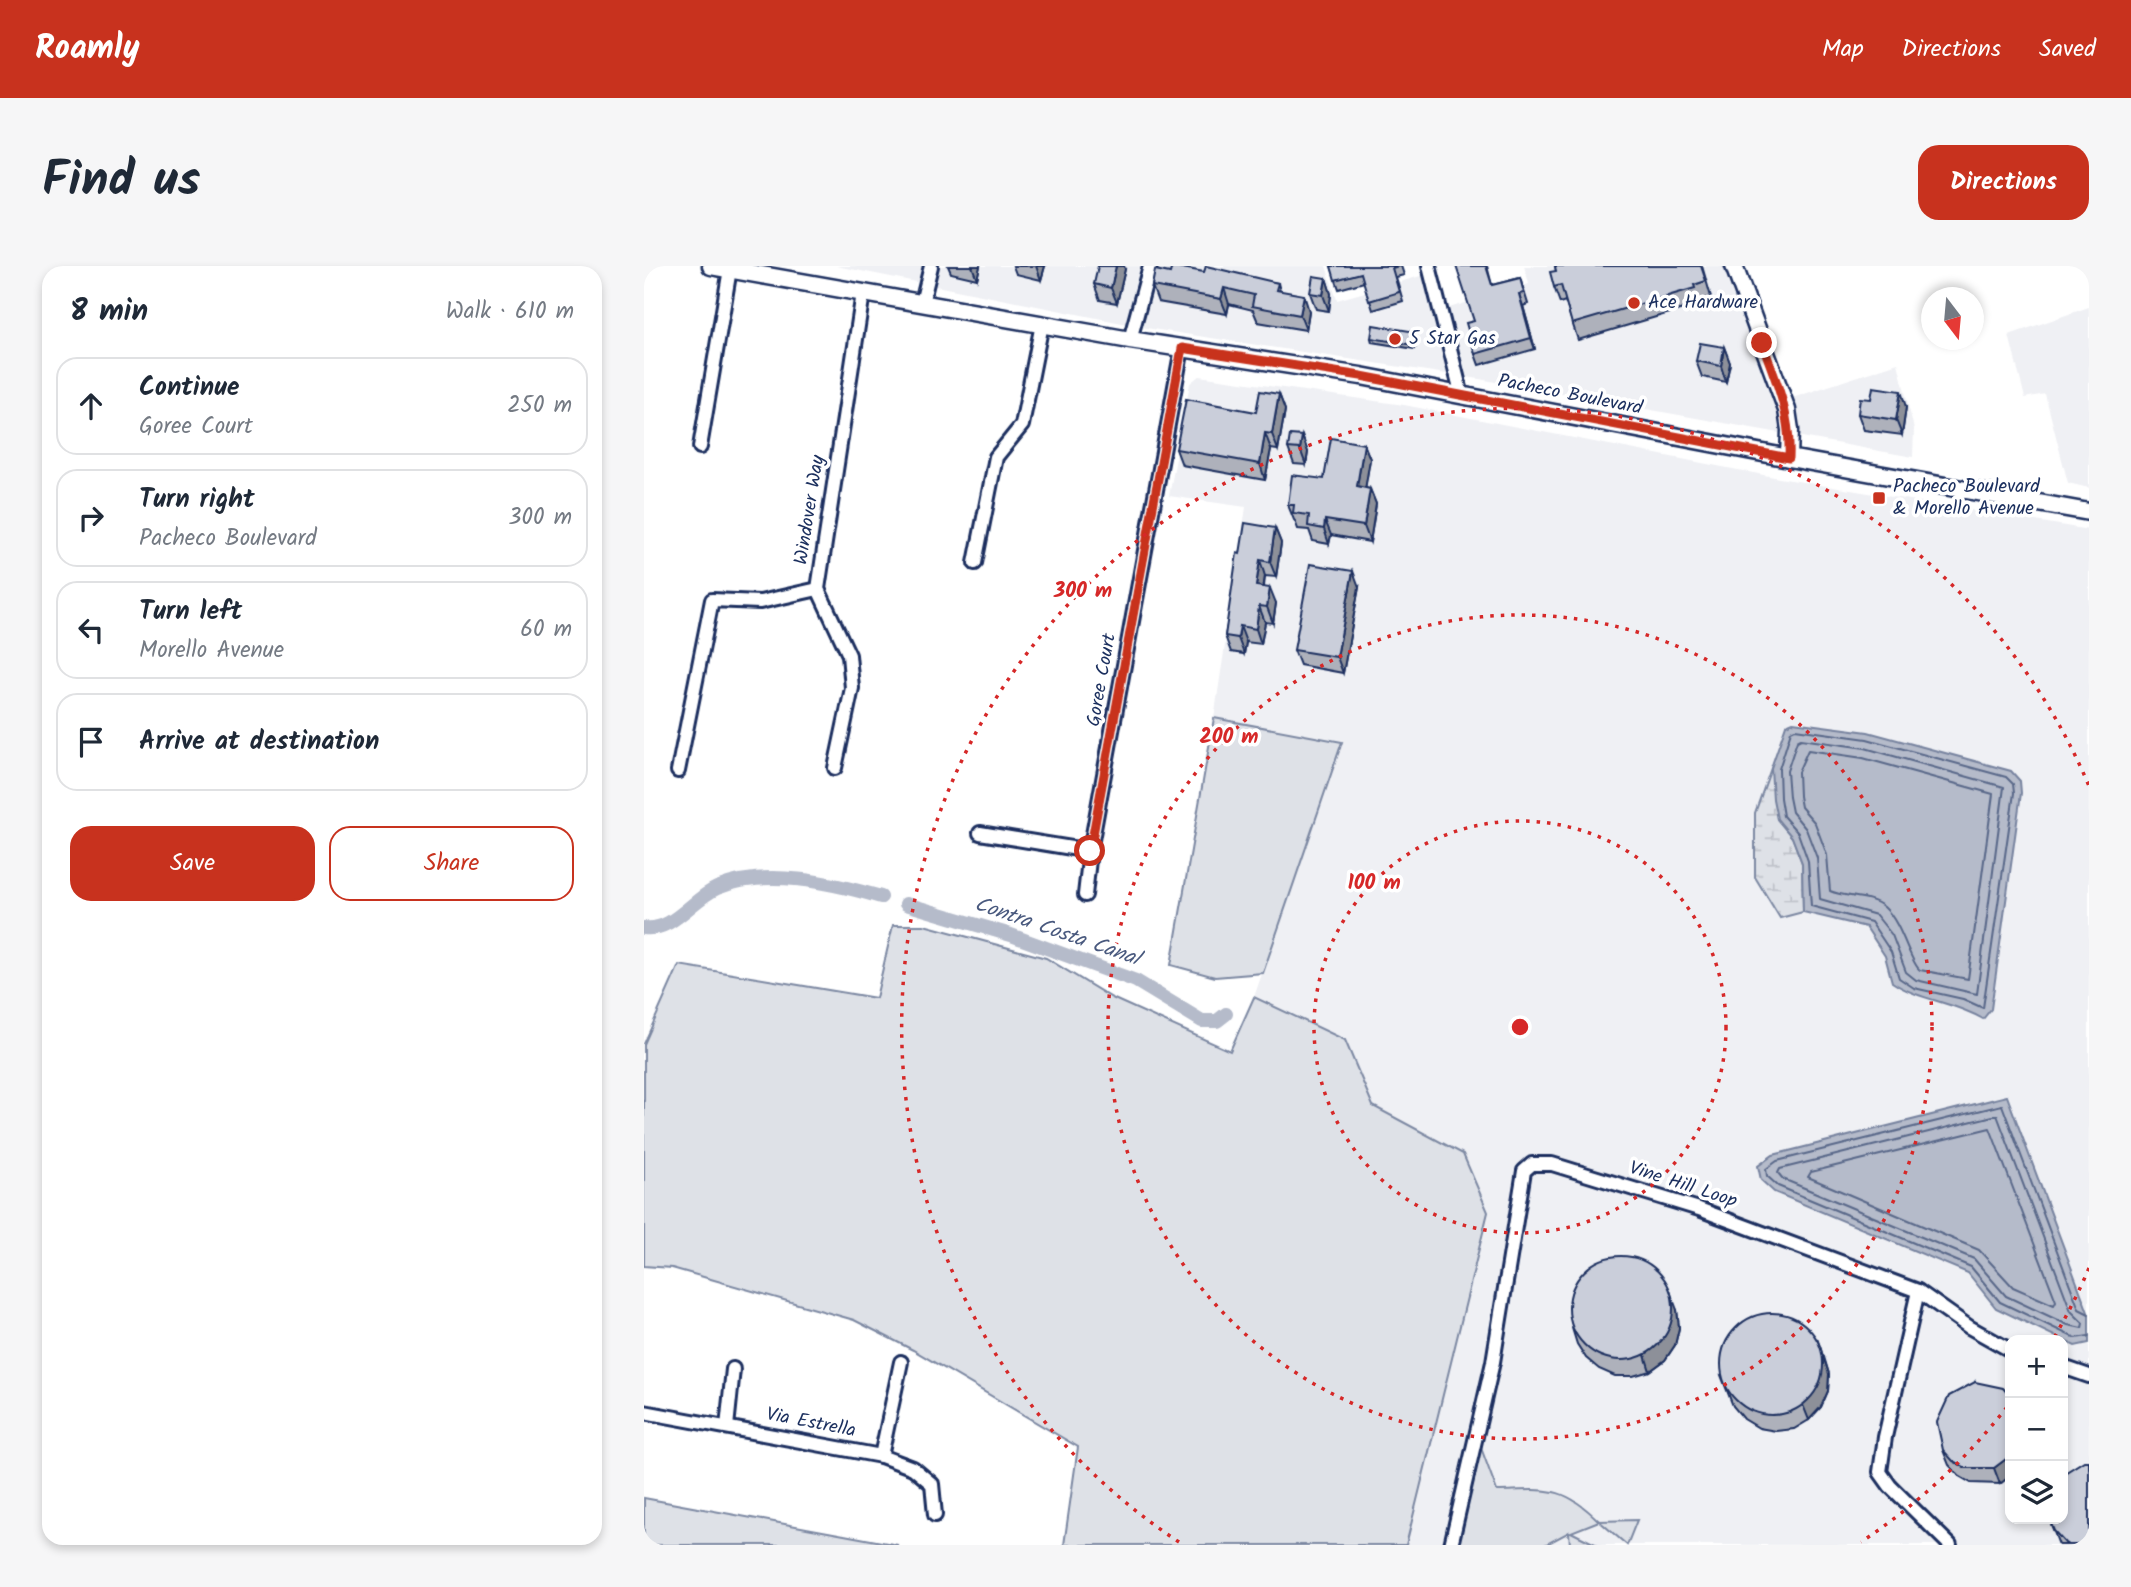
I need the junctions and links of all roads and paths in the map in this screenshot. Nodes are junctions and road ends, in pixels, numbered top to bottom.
1 (711, 266) edge
2 (930, 266) edge
3 (1150, 266) edge
4 (1429, 266) edge
5 (1734, 266) edge
6 (730, 269) junction
7 (863, 293) junction
8 (922, 303) junction
9 (1042, 324) junction
10 (1129, 340) junction
11 (1182, 348) junction
12 (1462, 396) junction
13 (700, 447) dead end
14 (1789, 458) junction
15 (2089, 512) edge
16 (975, 563) dead end
17 (818, 589) junction
18 (835, 768) dead end
19 (678, 771) dead end
20 (980, 833) dead end
21 (1090, 851) junction
22 (1085, 895) dead end
23 (1919, 1291) junction
24 (2005, 1347) edge
25 (901, 1362) dead end
26 (733, 1369) dead end
27 (2068, 1369) edge
28 (2089, 1376) edge
29 (644, 1412) edge
30 (727, 1427) junction
31 (881, 1456) junction
32 (935, 1515) dead end
33 (1451, 1545) edge
34 (1950, 1545) edge

1 - 6 main road, Pacheco Boulevard
2 - 8 street
3 - 10 street
4 - 12 street
5 - 14 main road
6 - 7 main road, Pacheco Boulevard
6 - 13 street
7 - 8 main road, Pacheco Boulevard
7 - 17 street, Windover Way
8 - 9 main road, Pacheco Boulevard
9 - 10 main road, Pacheco Boulevard
9 - 16 street
10 - 11 main road, Pacheco Boulevard
11 - 12 main road, Pacheco Boulevard
11 - 21 street, Goree Court
12 - 14 main road, Pacheco Boulevard
14 - 15 main road, Pacheco Boulevard
17 - 18 street, Windover Way
17 - 19 street
20 - 21 street
21 - 22 street, Goree Court
23 - 24 street
23 - 33 street, Vine Hill Loop
23 - 34 street
25 - 31 street
26 - 30 street
27 - 28 street
29 - 30 street, Via Estrella
30 - 31 street, Via Estrella
31 - 32 street, Via Estrella

